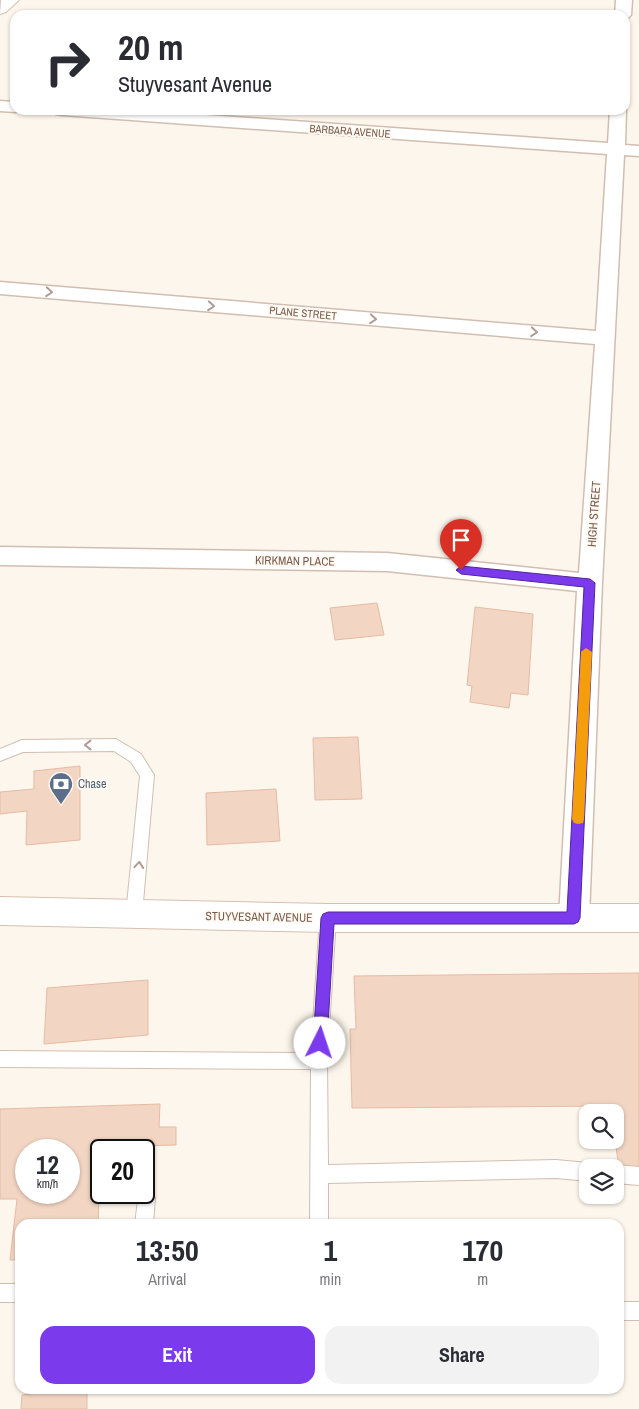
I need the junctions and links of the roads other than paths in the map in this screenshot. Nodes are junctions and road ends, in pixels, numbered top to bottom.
1 (10, 0) edge
2 (0, 9) edge
3 (131, 115) edge
4 (618, 115) edge
5 (616, 150) junction
6 (639, 152) edge
7 (0, 288) edge
8 (606, 338) junction
9 (0, 556) edge
10 (590, 583) junction
11 (0, 755) edge
12 (0, 911) edge
13 (134, 914) junction
14 (328, 918) junction
15 (574, 918) junction
16 (639, 918) edge
17 (0, 1060) edge
18 (319, 1061) junction
19 (579, 1171) edge
20 (319, 1174) junction
21 (624, 1175) edge
22 (639, 1176) edge
23 (146, 1204) edge
24 (144, 1219) edge
25 (319, 1219) edge
26 (0, 1293) edge
27 (15, 1293) edge
28 (639, 1310) edge
29 (624, 1311) edge

1 - 2 main road
3 - 5 street, BARBARA AVENUE
4 - 5 street, HIGH STREET
5 - 6 street, BARBARA AVENUE
5 - 8 street, HIGH STREET
7 -> 8 street, PLANE STREET
8 - 10 street, HIGH STREET
9 - 10 street, KIRKMAN PLACE
10 - 15 street, HIGH STREET
13 -> 11 lane
12 - 13 main road, STUYVESANT AVENUE
13 - 14 main road, STUYVESANT AVENUE
14 - 15 main road, STUYVESANT AVENUE
14 - 18 lane
15 - 16 main road, STUYVESANT AVENUE
17 - 18 lane
18 - 20 lane
19 - 20 lane
20 - 25 lane
21 - 22 lane
23 - 24 lane
26 - 27 lane
28 - 29 lane

